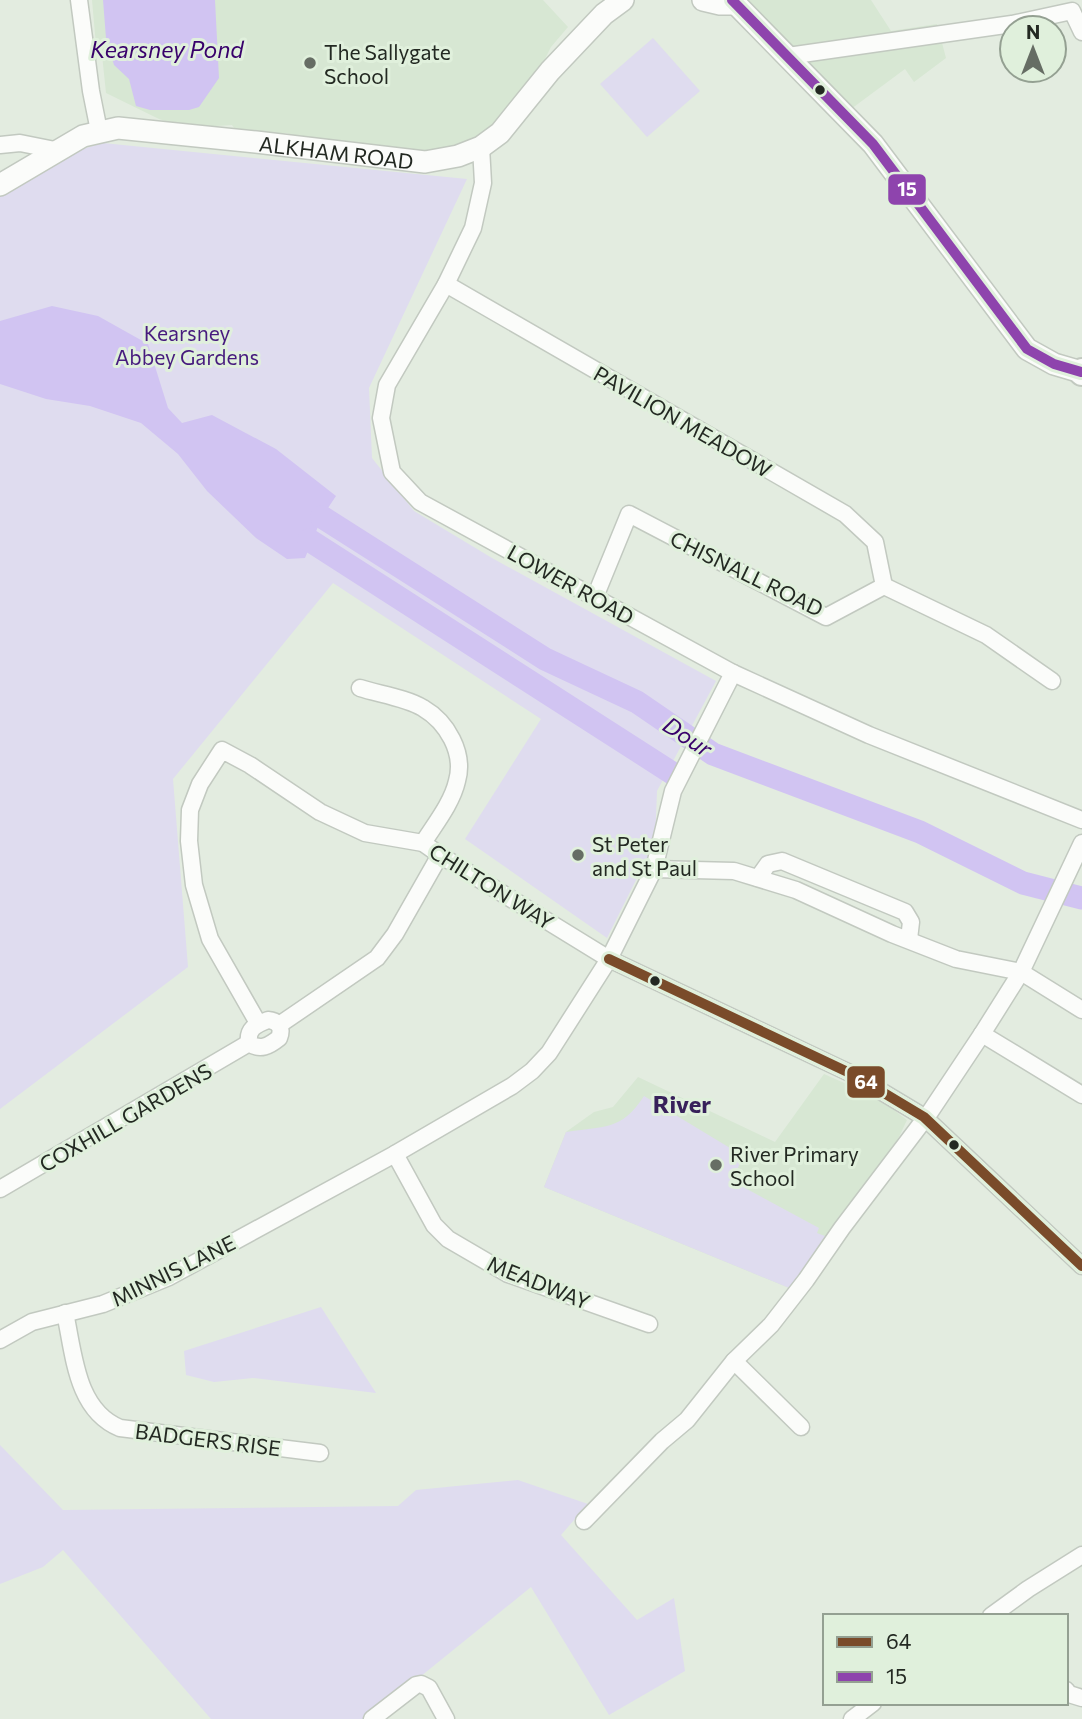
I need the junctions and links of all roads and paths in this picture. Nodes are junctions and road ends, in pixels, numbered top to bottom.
1 (79, 0) edge
2 (623, 0) edge
3 (704, 0) edge
4 (734, 2) edge
5 (1077, 6) edge
6 (1082, 32) edge
7 (788, 56) junction
8 (99, 131) junction
9 (0, 145) edge
10 (481, 147) junction
11 (55, 150) junction
12 (0, 185) edge
13 (446, 284) junction
14 (1082, 372) edge
15 (884, 586) junction
16 (595, 597) junction
17 (733, 673) junction
18 (1052, 681) dead end
19 (360, 688) dead end
20 (1082, 820) edge
21 (423, 843) junction
22 (1082, 843) edge
23 (440, 855) junction
24 (654, 869) junction
25 (758, 878) junction
26 (909, 939) junction
27 (609, 959) junction
28 (1021, 972) junction
29 (1082, 1010) edge
30 (258, 1023) junction
31 (279, 1025) junction
32 (982, 1034) junction
33 (249, 1043) junction
34 (1082, 1095) edge
35 (924, 1117) junction
36 (395, 1154) junction
37 (0, 1189) edge
38 (1082, 1266) edge
39 (65, 1313) junction
40 (649, 1324) dead end
41 (1, 1338) edge
42 (734, 1361) junction
43 (801, 1427) dead end
44 (311, 1448) dead end
45 (584, 1521) dead end
46 (1082, 1555) edge
47 (994, 1614) edge
48 (870, 1705) edge
49 (372, 1719) edge
50 (446, 1719) edge
51 (852, 1719) edge

1 - 8 street
2 - 10 street, ALKHAM ROAD
3 - 4 street
4 - 7 street
5 - 6 street
5 - 7 street
7 - 14 street
8 - 10 street, ALKHAM ROAD
8 - 11 street, ALKHAM ROAD
9 - 11 street
10 - 13 street, LOWER ROAD
11 - 12 street, ALKHAM ROAD
13 - 15 street, PAVILION MEADOW
13 - 16 street, LOWER ROAD
15 - 16 street, CHISNALL ROAD
15 - 18 street
16 - 17 street, LOWER ROAD
17 - 20 street, LOWER ROAD
17 - 24 street, MINNIS LANE
19 - 21 street
21 - 23 street, CHILTON WAY
21 - 30 street, CHILTON WAY
22 - 28 street
23 - 27 street, CHILTON WAY
23 - 31 street, COXHILL GARDENS
24 - 25 street
24 - 27 street, MINNIS LANE
25 - 26 street
25 - 26 street
26 - 28 street
27 - 35 street, CHILTON WAY
27 - 36 street, MINNIS LANE
28 - 29 street
28 - 32 street
30 - 31 street
30 - 33 street
31 - 33 street, COXHILL GARDENS
32 - 34 street
32 - 35 street
33 - 37 street, COXHILL GARDENS
35 - 38 street, CHILTON WAY
35 - 42 street
36 - 39 street, MINNIS LANE
36 - 40 street, MEADWAY
39 - 41 street, MINNIS LANE
39 - 44 street, BADGERS RISE
42 - 43 street
42 - 45 street
46 - 47 street
48 - 51 street
49 - 50 street

